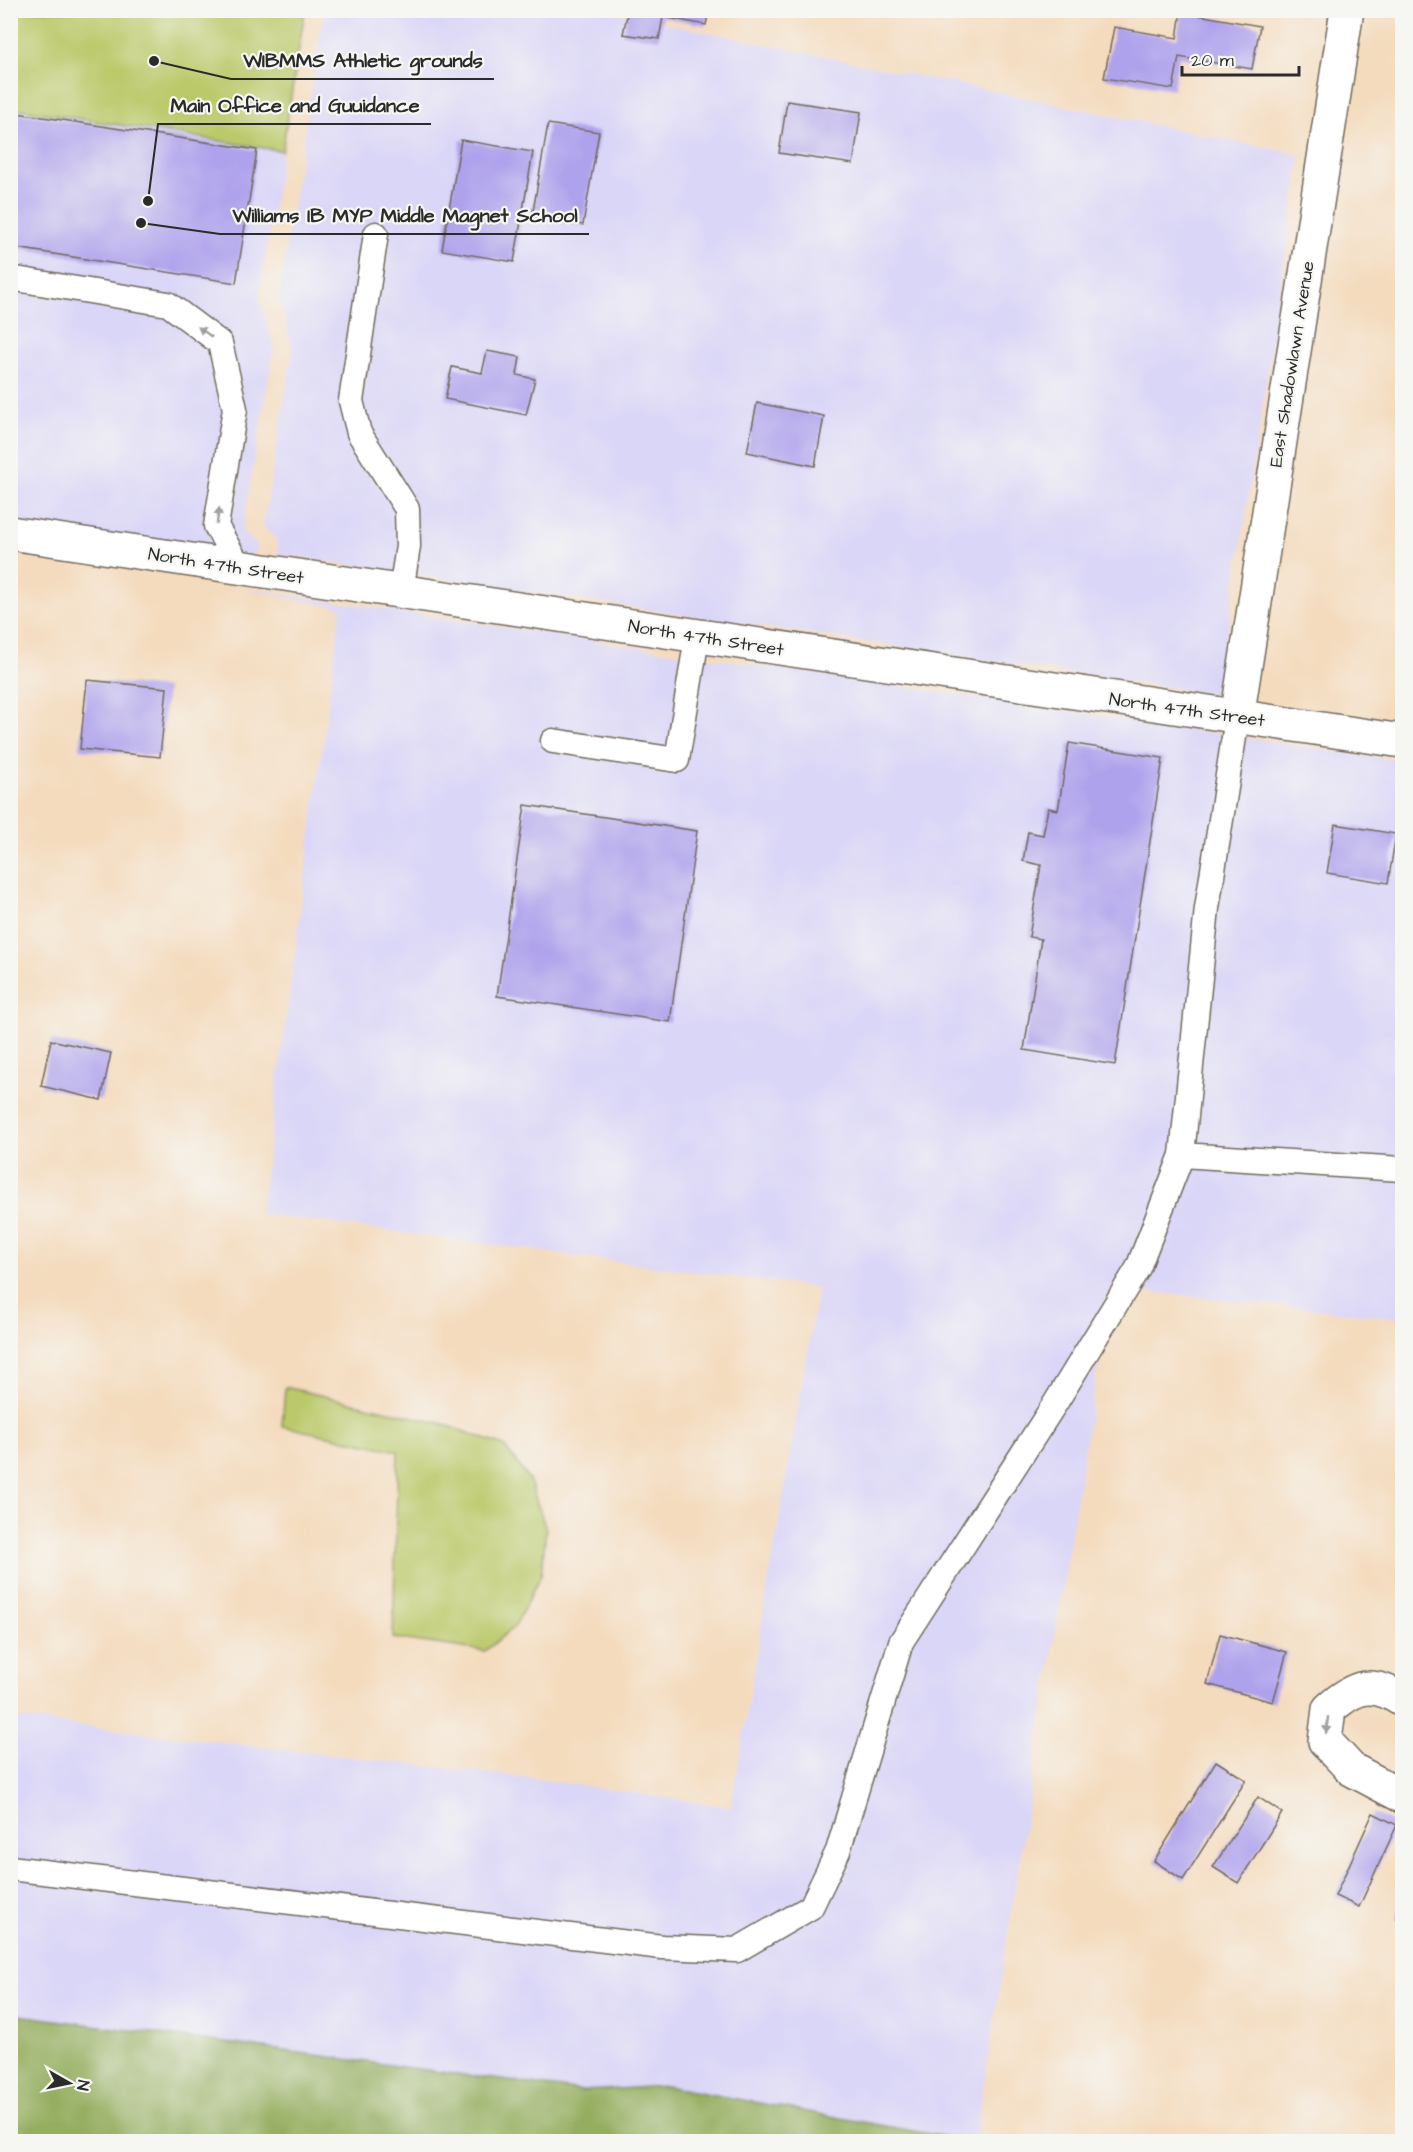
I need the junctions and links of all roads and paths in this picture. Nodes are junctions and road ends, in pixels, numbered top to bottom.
1 (1347, 10) edge
2 (376, 234) dead end
3 (10, 278) edge
4 (10, 533) edge
5 (240, 568) junction
6 (401, 592) junction
7 (697, 637) junction
8 (1237, 718) junction
9 (553, 741) dead end
10 (1402, 741) edge
11 (1182, 1155) junction
12 (1402, 1169) edge
13 (1402, 1700) edge
14 (1402, 1796) edge
15 (10, 1868) edge

1 - 8 street, East Shadowlawn Avenue
2 - 6 lane
5 -> 3 lane
4 - 5 street, North 47th Street
5 - 6 street, North 47th Street
6 - 7 street, North 47th Street
7 - 8 street, North 47th Street
7 - 9 lane
8 - 10 street, North 47th Street
8 - 11 lane
11 - 12 lane
11 - 15 lane
13 -> 14 street

